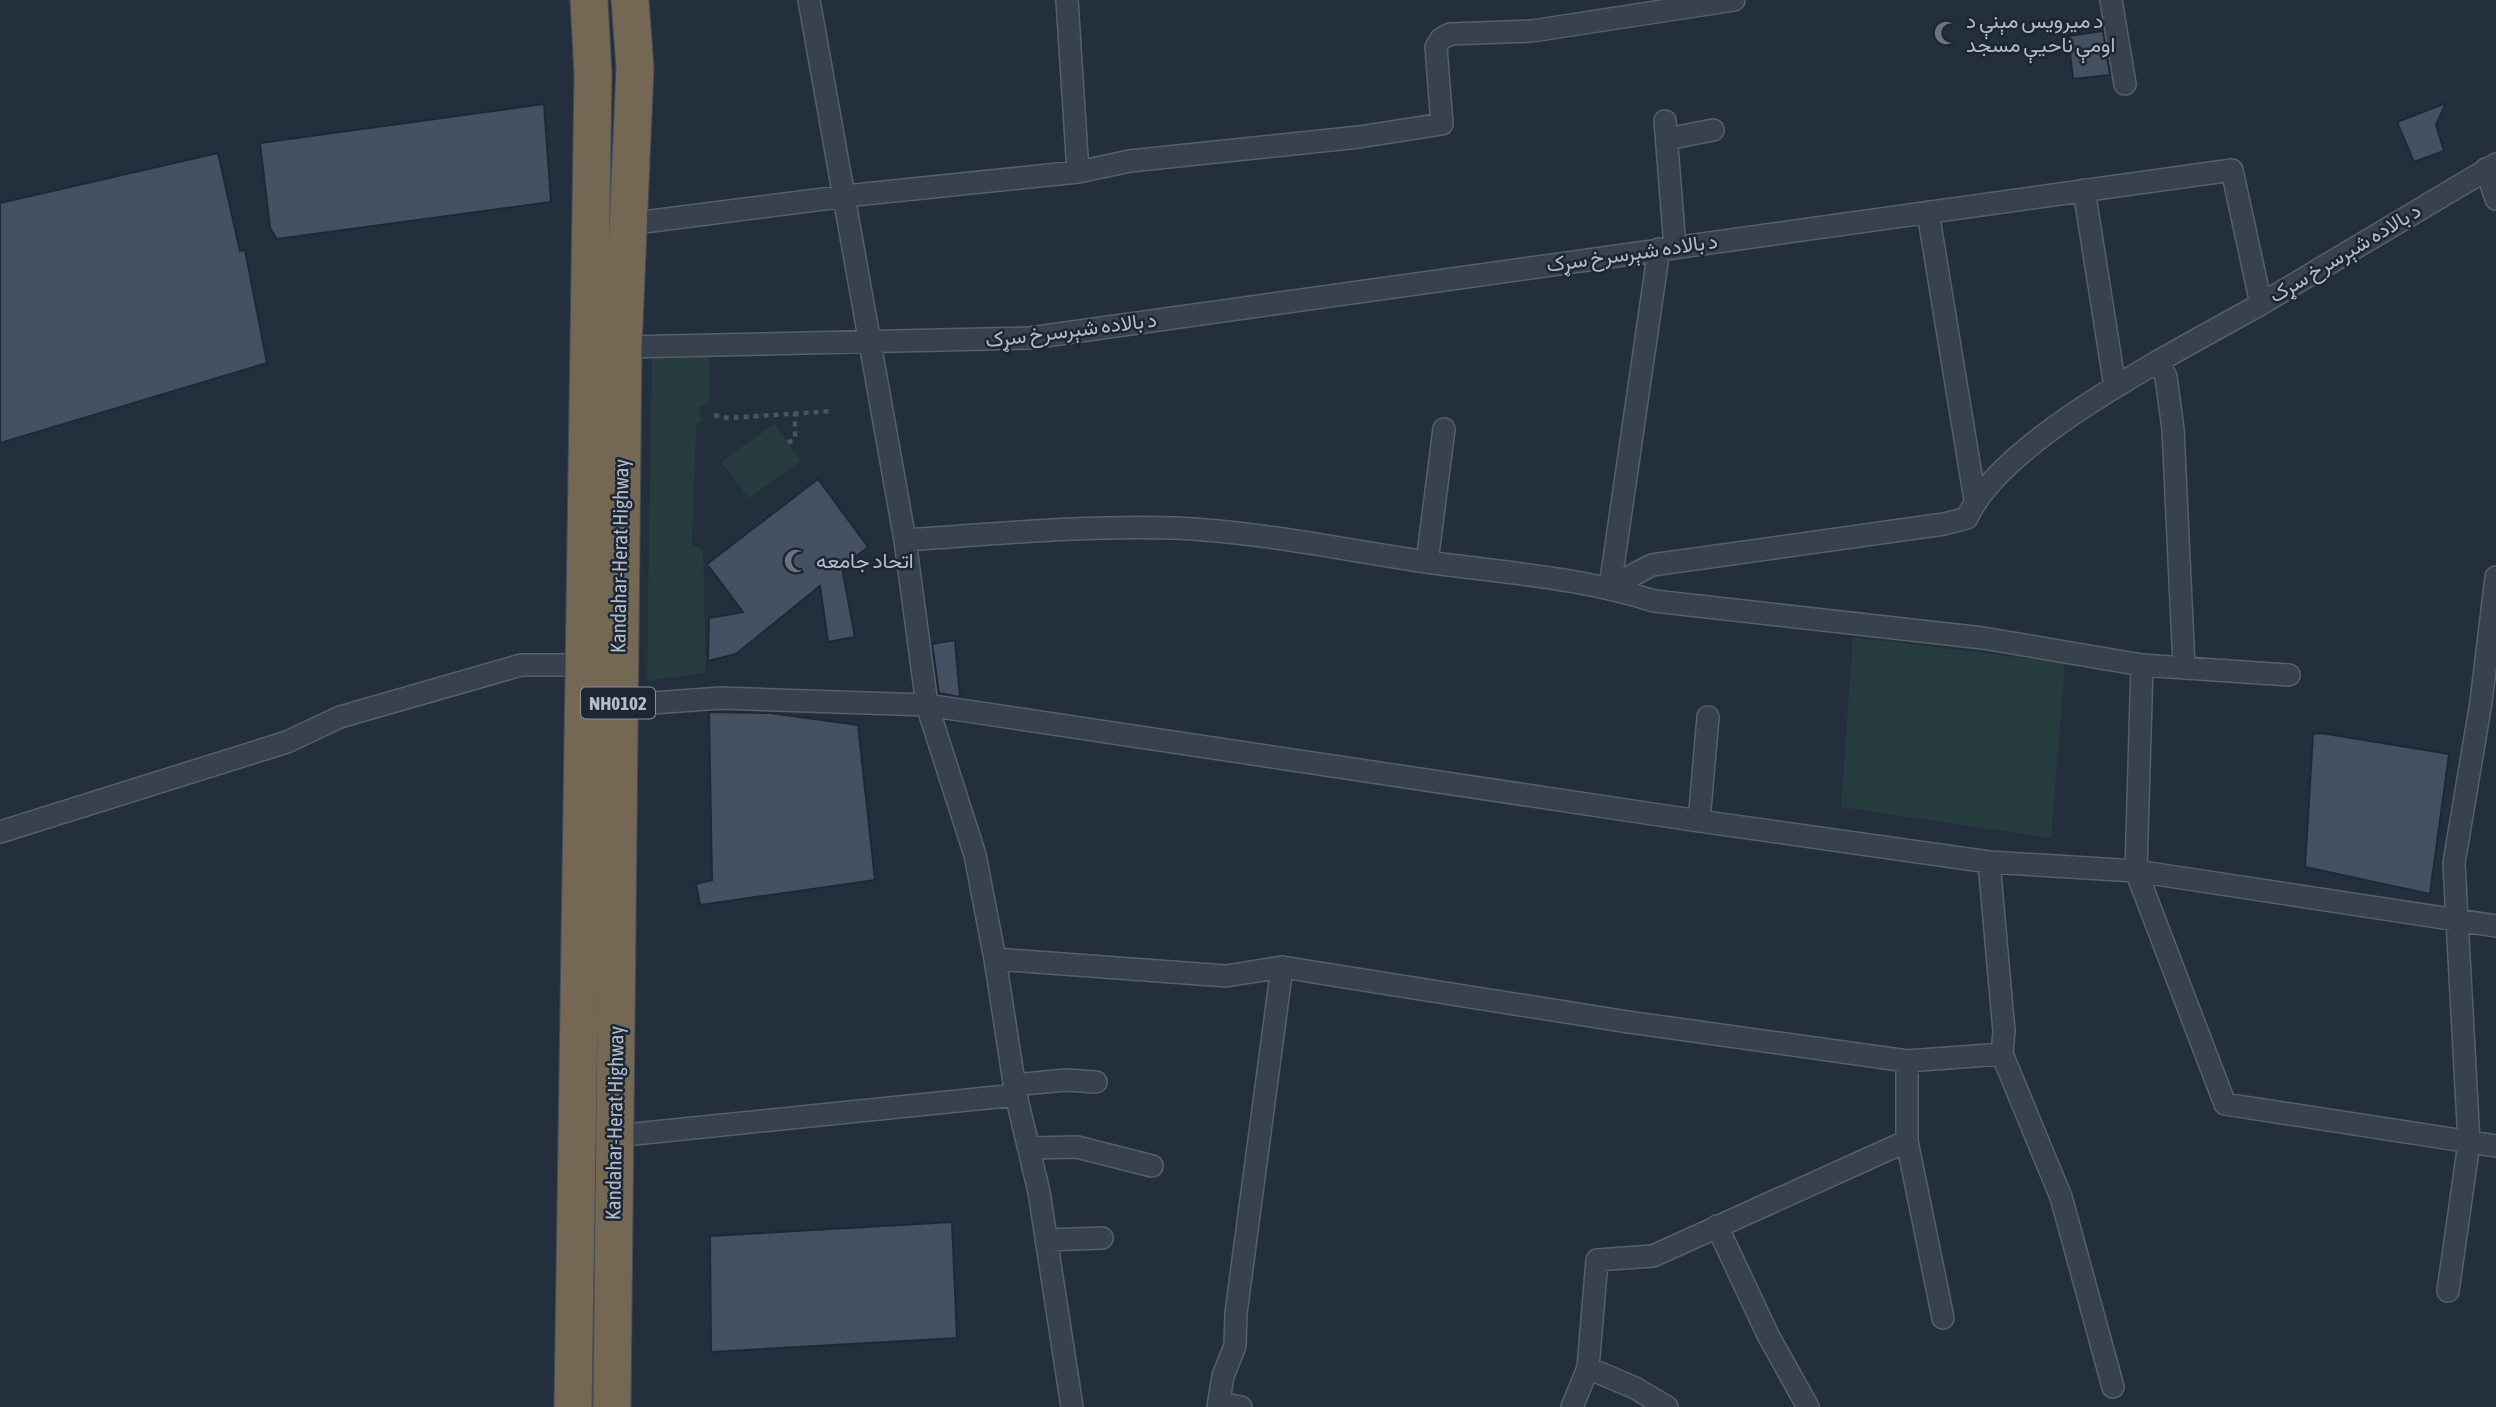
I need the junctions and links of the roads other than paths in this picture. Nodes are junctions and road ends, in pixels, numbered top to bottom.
1 (589, 0) edge
2 (630, 0) edge
3 (809, 0) edge
4 (1067, 0) edge
5 (1734, 0) edge
6 (2111, 0) edge
7 (2124, 84) dead end
8 (1713, 130) dead end
9 (2491, 166) edge
10 (1078, 172) junction
11 (2084, 190) junction
12 (844, 197) junction
13 (2496, 199) edge
14 (1928, 212) junction
15 (628, 224) junction
16 (1667, 248) junction
17 (2261, 304) junction
18 (868, 341) junction
19 (623, 347) junction
20 (2159, 362) junction
21 (2115, 387) junction
22 (1444, 429) dead end
23 (1975, 500) junction
24 (905, 540) junction
25 (1427, 562) junction
26 (2496, 577) edge
27 (1610, 587) junction
28 (582, 665) junction
29 (2142, 665) junction
30 (2184, 667) junction
31 (2289, 675) dead end
32 (2488, 703) edge
33 (618, 705) junction
34 (927, 705) junction
35 (581, 707) junction
36 (1708, 717) dead end
37 (1699, 821) junction
38 (0, 832) edge
39 (1989, 862) junction
40 (2136, 871) junction
41 (2458, 921) junction
42 (2496, 926) edge
43 (995, 959) junction
44 (1282, 967) junction
45 (2002, 1054) junction
46 (1907, 1061) junction
47 (1096, 1082) dead end
48 (1015, 1090) junction
49 (615, 1136) junction
50 (1907, 1141) junction
51 (2469, 1143) junction
52 (2496, 1146) edge
53 (1028, 1148) junction
54 (1152, 1166) dead end
55 (1717, 1226) junction
56 (1102, 1238) dead end
57 (1046, 1240) junction
58 (2448, 1291) dead end
59 (1943, 1318) dead end
60 (1588, 1368) junction
61 (2113, 1387) dead end
62 (1219, 1405) edge
63 (573, 1407) edge
64 (612, 1407) edge
65 (1072, 1407) edge
66 (1241, 1407) edge
67 (1572, 1407) edge
68 (1667, 1407) edge
69 (1808, 1407) edge

1 - 28 highway, Kandahar-Herat Highway / NH0102
2 - 15 highway, Kandahar-Herat Highway / NH0102
3 - 12 street
4 - 10 street
5 - 10 street
6 - 7 street
8 - 16 street
9 - 13 street
9 - 17 street, د بالاده شېرسرخ سړک
10 - 12 street
11 - 14 street, د بالاده شېرسرخ سړک
11 - 17 street, د بالاده شېرسرخ سړک
11 - 21 street
12 - 15 street
12 - 18 street
14 - 16 street, د بالاده شېرسرخ سړک
14 - 23 street
15 - 19 highway, Kandahar-Herat Highway / NH0102
16 - 18 street, د بالاده شېرسرخ سړک
16 - 27 street
17 - 20 street
18 - 19 street, د بالاده شېرسرخ سړک
18 - 24 street
19 - 33 highway, Kandahar-Herat Highway / NH0102
20 - 21 street
20 - 30 street
21 - 23 street
22 - 25 street
23 - 27 street
24 - 25 street
24 - 34 street
25 - 27 street
26 - 32 street
27 - 29 street
28 - 35 highway, Kandahar-Herat Highway / NH0102
28 - 38 street
29 - 30 street
29 - 40 street
30 - 31 street
32 - 41 street
33 - 34 street
33 - 35 street
33 - 49 highway, Kandahar-Herat Highway / NH0102
34 - 37 street
34 - 43 street
35 - 63 highway, Kandahar-Herat Highway / NH0102
36 - 37 street
37 - 39 street
39 - 40 street
39 - 45 street
40 - 41 street
40 - 51 street
41 - 42 street
41 - 51 street
43 - 44 street
43 - 48 street
44 - 46 street
44 - 62 street
45 - 46 street
45 - 61 street
46 - 50 street
47 - 48 street
48 - 49 street
48 - 53 street
49 - 64 highway, Kandahar-Herat Highway / NH0102
50 - 55 street
50 - 59 street
51 - 52 street
51 - 58 street
53 - 54 street
53 - 57 street
55 - 60 street
55 - 69 street
56 - 57 street
57 - 65 street
60 - 67 street
60 - 68 street
62 - 66 street

